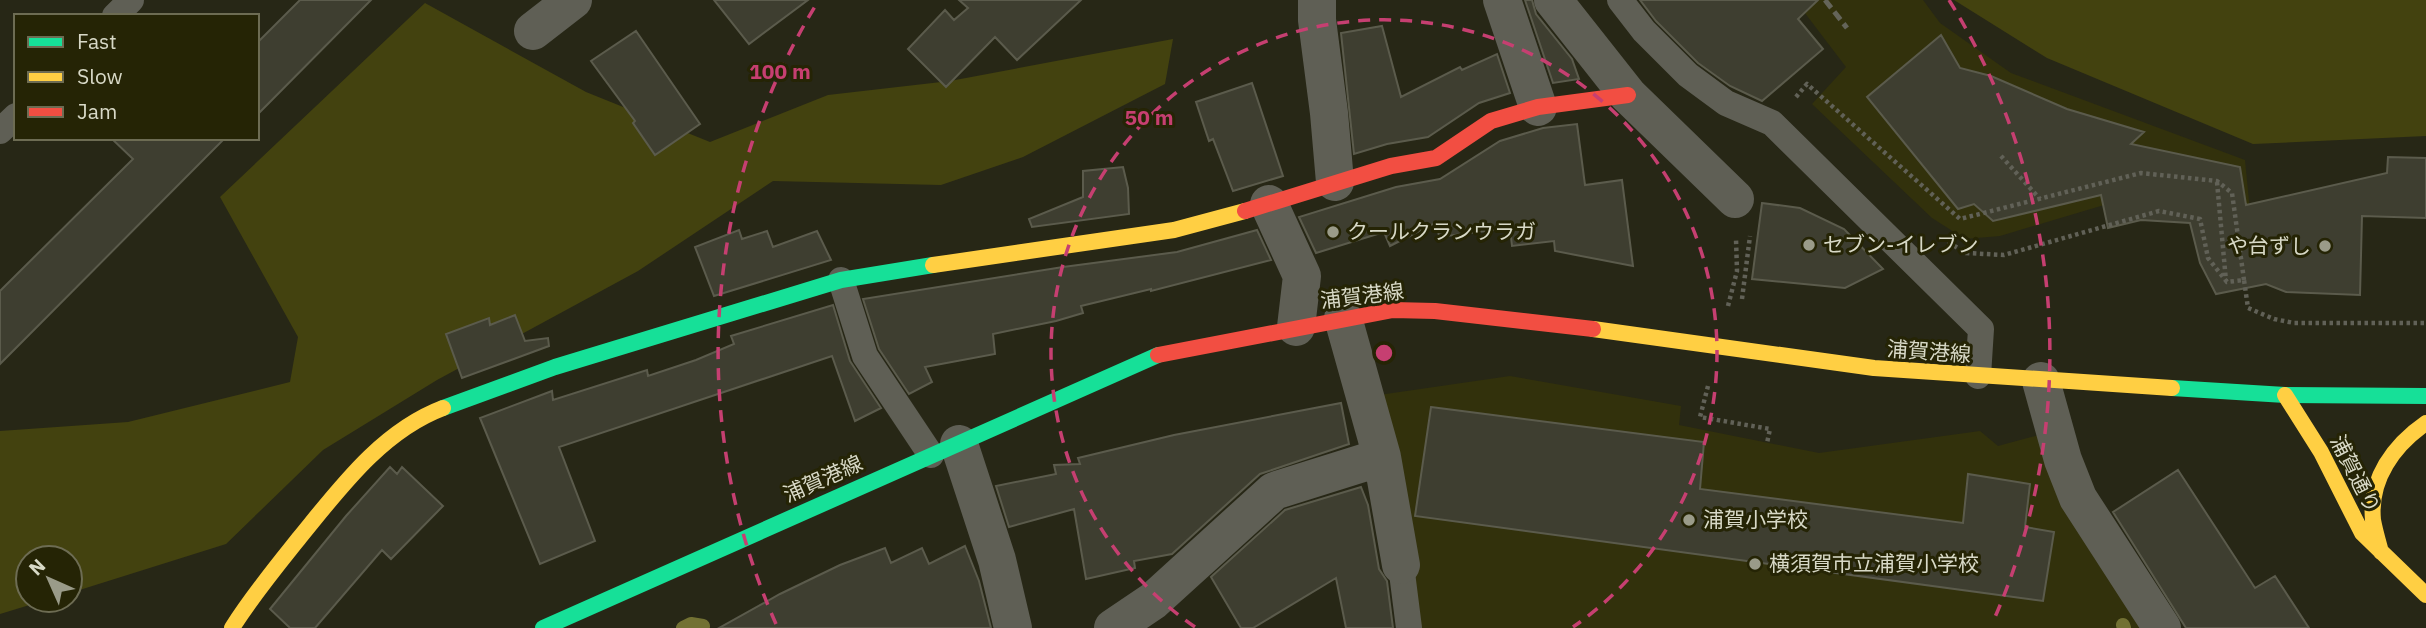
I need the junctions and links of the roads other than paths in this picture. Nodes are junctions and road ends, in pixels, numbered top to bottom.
1 (131, 0) edge
2 (573, 0) edge
3 (1317, 0) edge
4 (1502, 0) edge
5 (1553, 0) edge
6 (1620, 0) edge
7 (117, 14) edge
8 (533, 31) dead end
9 (1628, 95) junction
10 (1538, 107) junction
11 (14, 118) edge
12 (0, 131) edge
13 (1335, 182) junction
14 (1735, 200) road end
15 (1269, 204) junction
16 (841, 280) junction
17 (1343, 318) junction
18 (1296, 327) junction
19 (1978, 376) junction
20 (2040, 381) junction
21 (2285, 395) junction
22 (2426, 396) edge
23 (2426, 423) edge
24 (945, 450) junction
25 (1382, 457) junction
26 (2381, 554) junction
27 (1401, 565) joint
28 (2426, 595) edge
29 (232, 628) edge
30 (543, 628) edge
31 (1013, 628) edge
32 (1113, 628) edge
33 (1409, 628) edge
34 (2162, 628) edge

1 - 7 lane
2 - 8 street
3 - 13 street
4 - 10 street
5 - 9 street
6 - 19 lane
9 - 10 main road
9 - 14 street
10 - 13 main road
11 - 12 lane
13 - 15 main road
15 - 16 main road
15 - 18 street
16 - 24 lane
16 - 29 main road
17 - 18 main road, 浦賀港線
17 - 19 main road, 浦賀港線
17 - 25 street
18 - 24 main road, 浦賀港線
19 - 20 main road, 浦賀港線
20 - 21 main road, 浦賀港線
20 - 34 street
21 - 22 main road, 浦賀港線
21 - 26 main road, 浦賀通り
23 - 26 main road
24 - 30 main road, 浦賀港線
24 - 31 street
25 - 27 street
25 - 32 street
26 - 28 main road, 浦賀通り
27 - 33 lane

